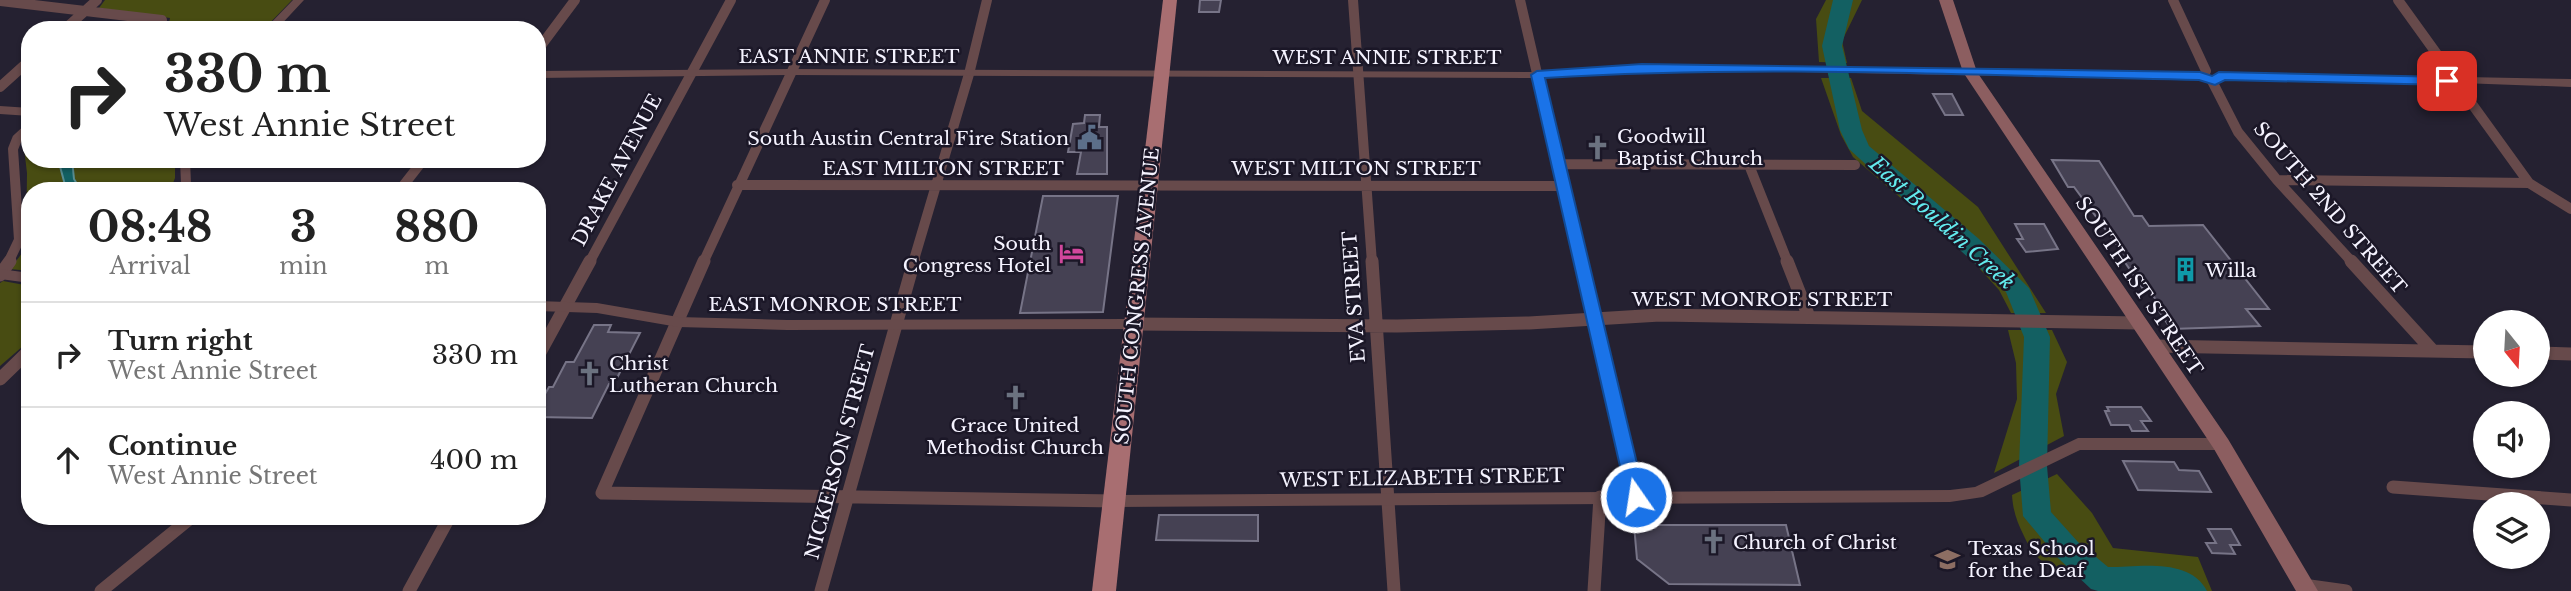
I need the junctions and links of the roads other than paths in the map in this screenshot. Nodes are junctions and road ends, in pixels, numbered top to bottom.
1 (97, 0) edge
2 (299, 0) edge
3 (575, 0) edge
4 (731, 0) edge
5 (825, 0) edge
6 (987, 0) edge
7 (1170, 0) edge
8 (1353, 0) edge
9 (1520, 0) edge
10 (1946, 0) edge
11 (2173, 0) edge
12 (2398, 0) edge
13 (0, 1) edge
14 (86, 10) junction
15 (74, 21) edge
16 (161, 21) edge
17 (278, 21) edge
18 (546, 39) edge
19 (21, 68) edge
20 (790, 72) junction
21 (1969, 72) junction
22 (691, 74) junction
23 (969, 74) junction
24 (546, 75) edge
25 (1161, 75) junction
26 (1358, 75) junction
27 (1537, 75) junction
28 (2209, 76) junction
29 (2456, 81) junction
30 (2571, 83) edge
31 (0, 86) edge
32 (0, 110) edge
33 (21, 112) edge
34 (21, 135) edge
35 (1559, 164) junction
36 (1749, 165) junction
37 (1855, 165) dead end
38 (417, 168) edge
39 (2277, 180) junction
40 (406, 182) edge
41 (2529, 183) junction
42 (737, 185) junction
43 (937, 185) junction
44 (1149, 186) junction
45 (1365, 186) junction
46 (1563, 186) junction
47 (2571, 209) edge
48 (2, 274) edge
49 (21, 277) edge
50 (566, 305) junction
51 (546, 306) edge
52 (1809, 317) junction
53 (1594, 321) junction
54 (678, 322) junction
55 (2138, 323) junction
56 (1133, 324) junction
57 (895, 325) junction
58 (1376, 325) junction
59 (546, 342) edge
60 (2154, 346) junction
61 (2433, 351) junction
62 (2473, 352) edge
63 (2550, 353) edge
64 (2571, 354) edge
65 (21, 359) edge
66 (0, 379) edge
67 (2221, 443) junction
68 (2393, 487) dead end
69 (1600, 497) junction
70 (1636, 497) junction
71 (848, 499) junction
72 (1390, 499) junction
73 (2571, 500) edge
74 (1116, 501) junction
75 (182, 525) edge
76 (445, 525) edge
77 (2305, 588) edge
78 (101, 591) edge
79 (409, 591) edge
80 (821, 591) edge
81 (1104, 591) edge
82 (1394, 591) edge
83 (1594, 591) edge
84 (2346, 591) edge

1 - 14 street
2 - 17 street
3 - 18 street
4 - 22 street, DRAKE AVENUE
5 - 20 street
6 - 23 street, NICKERSON STREET
7 - 25 main road, SOUTH CONGRESS AVENUE
8 - 26 street, EVA STREET
9 - 27 street
10 - 21 main road, SOUTH 1ST STREET
11 - 28 street, SOUTH 2ND STREET
12 - 29 street
13 - 14 street
14 - 15 street
14 - 16 street
19 - 31 street
20 - 22 street, EAST ANNIE STREET
20 - 23 street, EAST ANNIE STREET
20 - 42 street
21 - 27 street, WEST ANNIE STREET
21 - 28 street, WEST ANNIE STREET
21 - 55 main road, SOUTH 1ST STREET
22 - 24 street, EAST ANNIE STREET
22 - 50 street, DRAKE AVENUE
23 - 25 street, EAST ANNIE STREET
23 - 43 street, NICKERSON STREET
25 - 26 street, WEST ANNIE STREET
25 - 44 main road, SOUTH CONGRESS AVENUE
26 - 27 street, WEST ANNIE STREET
26 - 45 street, EVA STREET
27 - 35 street
28 - 29 street, WEST ANNIE STREET
28 - 39 street, SOUTH 2ND STREET
29 - 30 street, WEST ANNIE STREET
29 - 41 street
32 - 33 street
34 - 48 street
35 - 36 street
35 - 46 street
36 - 37 street
36 - 52 street
38 - 40 street
39 - 41 street
39 - 61 street, SOUTH 2ND STREET
41 - 47 street
42 - 43 street, EAST MILTON STREET
42 - 54 street
43 - 44 street, EAST MILTON STREET
43 - 57 street, NICKERSON STREET
44 - 45 street, WEST MILTON STREET
44 - 56 main road, SOUTH CONGRESS AVENUE
45 - 46 street, WEST MILTON STREET
45 - 58 street, EVA STREET
46 - 53 street
48 - 49 street
50 - 51 street, EAST MONROE STREET
50 - 54 street, EAST MONROE STREET
50 - 59 street, DRAKE AVENUE
52 - 53 street, WEST MONROE STREET
52 - 55 street, WEST MONROE STREET
53 - 58 street, WEST MONROE STREET
53 - 70 street
54 - 57 street, EAST MONROE STREET
54 - 71 street
55 - 60 main road, SOUTH 1ST STREET
56 - 57 street, EAST MONROE STREET
56 - 58 street, WEST MONROE STREET
56 - 74 main road, SOUTH CONGRESS AVENUE
57 - 71 street, NICKERSON STREET
58 - 72 street, EVA STREET
60 - 61 street
60 - 67 main road, SOUTH 1ST STREET
61 - 62 street
63 - 64 street
65 - 66 street
67 - 70 street, WEST ELIZABETH STREET
67 - 77 main road, SOUTH 1ST STREET
68 - 73 street
69 - 70 street, WEST ELIZABETH STREET
69 - 72 street, WEST ELIZABETH STREET
69 - 83 street
71 - 74 street
71 - 80 street, NICKERSON STREET
72 - 74 street, WEST ELIZABETH STREET
72 - 82 street, EVA STREET
74 - 81 main road, SOUTH CONGRESS AVENUE
75 - 78 street
76 - 79 street
77 - 84 street

